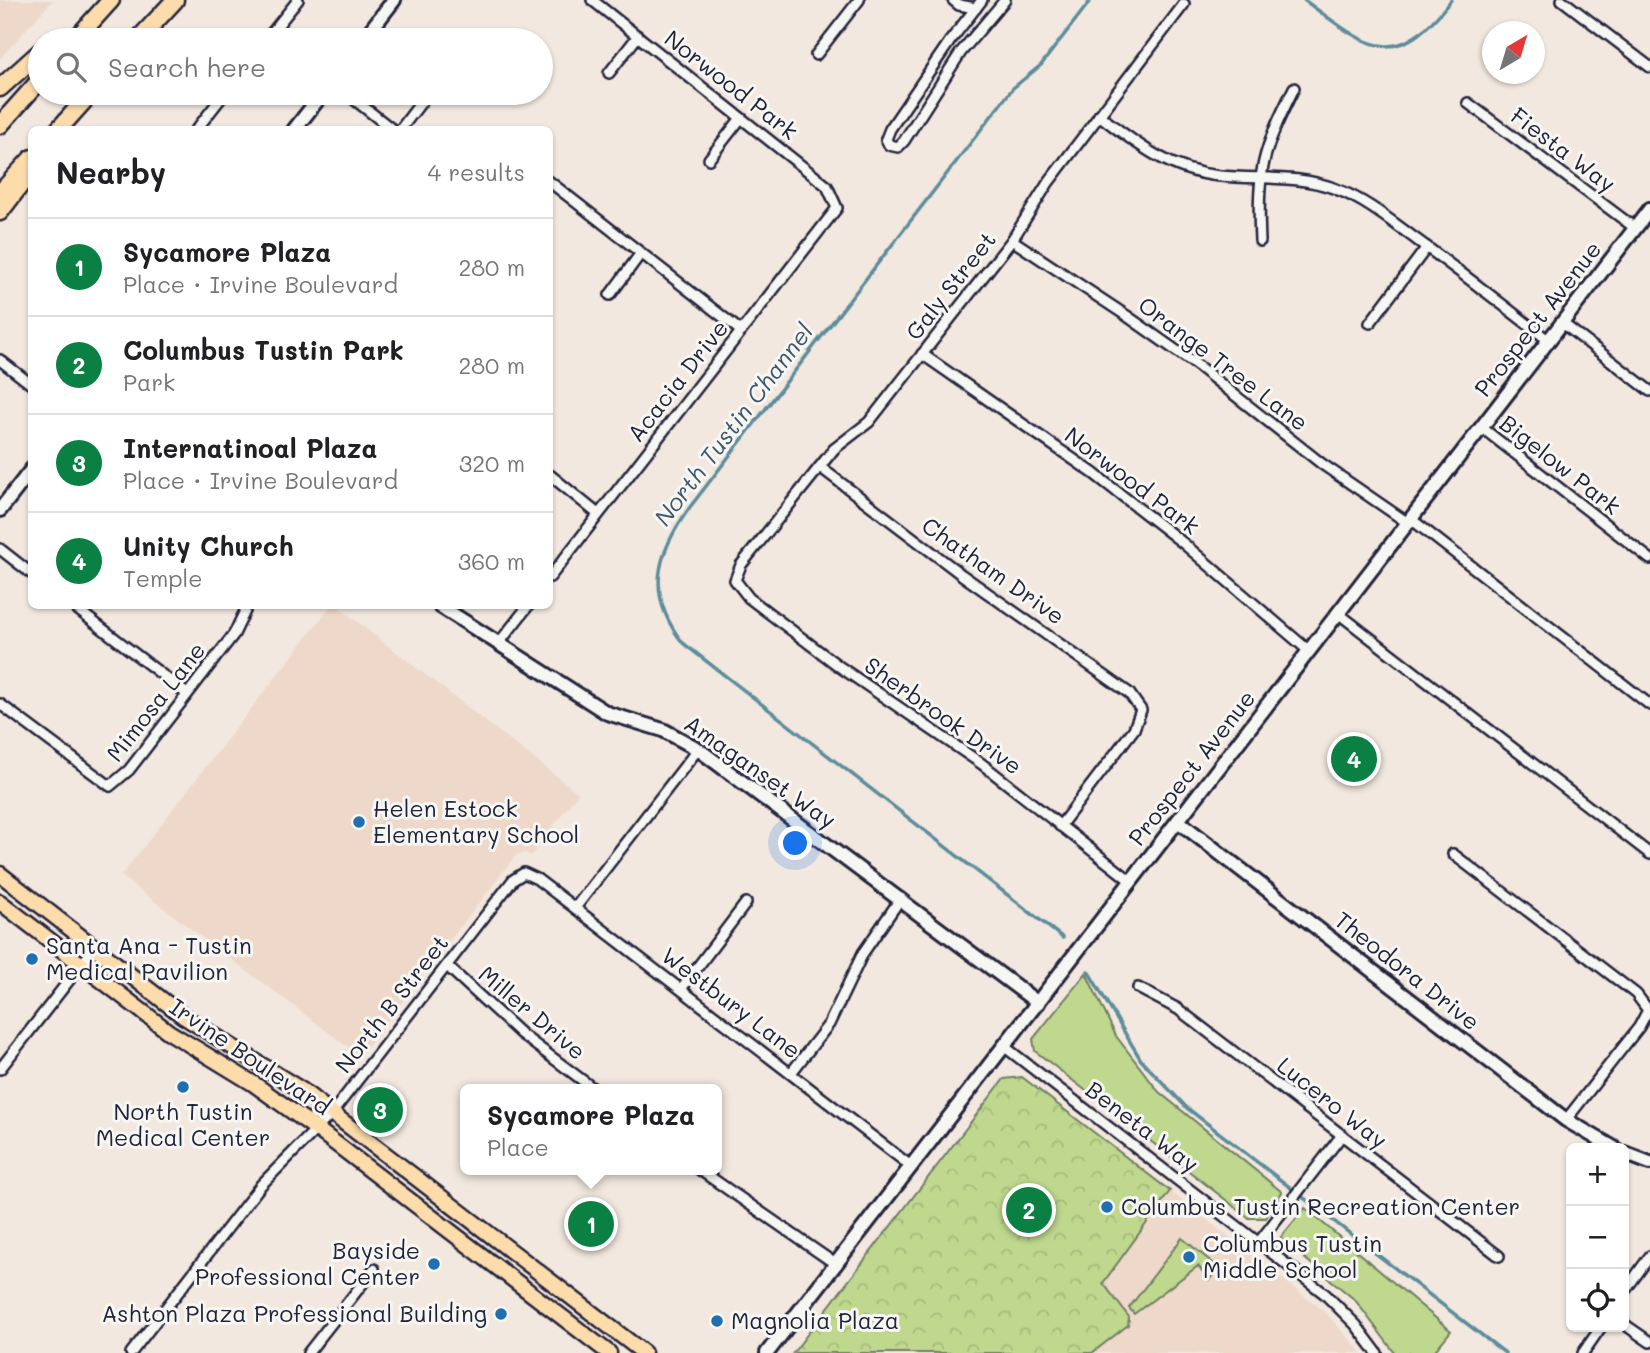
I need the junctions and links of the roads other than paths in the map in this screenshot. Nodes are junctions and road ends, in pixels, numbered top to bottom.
1 (111, 0) edge
2 (174, 0) edge
3 (298, 0) edge
4 (394, 0) edge
5 (592, 0) edge
6 (859, 0) edge
7 (953, 0) edge
8 (1004, 0) edge
9 (1562, 0) edge
10 (976, 3) edge
11 (1184, 4) dead end
12 (989, 19) junction
13 (86, 28) edge
14 (149, 28) edge
15 (276, 28) edge
16 (372, 28) edge
17 (638, 36) junction
18 (816, 55) dead end
19 (28, 63) edge
20 (1650, 67) edge
21 (609, 74) dead end
22 (0, 88) edge
23 (1294, 88) dead end
24 (28, 94) edge
25 (1468, 103) dead end
26 (80, 105) edge
27 (216, 105) edge
28 (314, 105) edge
29 (361, 105) edge
30 (419, 105) edge
31 (1098, 115) junction
32 (741, 118) junction
33 (0, 125) edge
34 (62, 126) edge
35 (199, 126) edge
36 (297, 126) edge
37 (388, 126) edge
38 (403, 126) edge
39 (709, 159) dead end
40 (28, 162) edge
41 (28, 175) edge
42 (1259, 177) junction
43 (553, 184) edge
44 (0, 193) edge
45 (837, 208) joint
46 (1650, 209) edge
47 (0, 212) edge
48 (1635, 228) junction
49 (1012, 240) junction
50 (1260, 241) dead end
51 (1427, 247) junction
52 (641, 253) junction
53 (610, 295) dead end
54 (1561, 322) junction
55 (1370, 323) dead end
56 (741, 331) junction
57 (1548, 340) junction
58 (922, 355) junction
59 (0, 360) edge
60 (28, 382) edge
61 (1650, 391) edge
62 (1480, 427) junction
63 (820, 467) junction
64 (28, 474) edge
65 (553, 477) edge
66 (0, 509) edge
67 (598, 514) junction
68 (1410, 521) junction
69 (0, 549) edge
70 (1650, 559) edge
71 (28, 570) edge
72 (553, 574) edge
73 (735, 580) joint
74 (77, 609) edge
75 (445, 609) edge
76 (526, 609) edge
77 (245, 611) dead end
78 (1338, 613) junction
79 (499, 643) junction
80 (1308, 651) junction
81 (187, 694) junction
82 (0, 704) edge
83 (1650, 705) edge
84 (698, 749) junction
85 (1178, 821) junction
86 (1060, 826) junction
87 (1453, 854) dead end
88 (1650, 855) edge
89 (524, 873) joint
90 (0, 874) edge
91 (1132, 881) junction
92 (901, 898) junction
93 (0, 902) edge
94 (746, 903) dead end
95 (575, 908) junction
96 (95, 947) junction
97 (80, 964) junction
98 (447, 966) junction
99 (1138, 988) dead end
100 (681, 989) junction
101 (1038, 1003) junction
102 (1005, 1047) junction
103 (0, 1069) edge
104 (791, 1073) junction
105 (587, 1084) edge
106 (332, 1113) junction
107 (1566, 1120) junction
108 (318, 1130) junction
109 (1342, 1135) junction
110 (1605, 1143) edge
111 (1629, 1155) edge
112 (1650, 1163) edge
113 (912, 1167) junction
114 (707, 1175) edge
115 (483, 1229) junction
116 (1259, 1242) junction
117 (470, 1246) junction
118 (1499, 1256) dead end
119 (1650, 1256) edge
120 (837, 1265) junction
121 (374, 1269) dead end
122 (1629, 1285) edge
123 (1629, 1327) edge
124 (1598, 1332) edge
125 (1650, 1342) edge
126 (131, 1353) edge
127 (309, 1353) edge
128 (609, 1353) edge
129 (644, 1353) edge
130 (767, 1353) edge
131 (1377, 1353) edge
132 (1583, 1353) edge

1 - 13 highway
2 - 14 highway
3 - 15 street
4 - 16 main road
5 - 17 street, Norwood Park
6 - 18 street
7 - 10 street
8 - 12 street
9 - 20 street
10 - 12 street
10 - 12 street
11 - 31 street, Galy Street
17 - 21 street
17 - 32 street, Norwood Park
19 - 22 highway
23 - 42 street
24 - 33 highway
25 - 48 street, Fiesta Way
26 - 34 highway
27 - 35 street
28 - 36 main road
29 - 37 street
30 - 38 street
31 - 42 street
31 - 49 street, Galy Street
32 - 39 street
32 - 45 street, Norwood Park
40 - 44 highway
41 - 47 highway
42 - 50 street
42 - 51 street
43 - 52 street
45 - 56 street, Acacia Drive
46 - 48 main road, Prospect Avenue
48 - 54 main road, Prospect Avenue
49 - 58 street, Galy Street
49 - 68 street, Orange Tree Lane
51 - 55 street
51 - 57 street
52 - 53 street
52 - 56 street
54 - 57 main road, Prospect Avenue
54 - 61 street
56 - 67 street, Acacia Drive
57 - 62 main road, Prospect Avenue
58 - 63 street, Galy Street
58 - 80 street, Norwood Park
59 - 60 street
62 - 68 main road, Prospect Avenue
62 - 70 street, Bigelow Park
63 - 73 street, Galy Street
63 - 86 street, Chatham Drive
64 - 66 main road
65 - 67 street
67 - 72 street, Acacia Drive
68 - 78 main road, Prospect Avenue
68 - 83 street, Orange Tree Lane
69 - 71 street
73 - 86 street, Sherbrook Drive
74 - 81 street
75 - 79 main road, Amaganset Way
76 - 79 street
77 - 81 street, Mimosa Lane
78 - 80 main road, Prospect Avenue
78 - 88 street
79 - 84 main road, Amaganset Way
80 - 85 main road, Prospect Avenue
81 - 82 street, Mimosa Lane
84 - 92 main road, Amaganset Way
84 - 95 street
85 - 91 main road, Prospect Avenue
85 - 107 main road, Theodora Drive
86 - 91 street, Sherbrook Drive
87 - 107 street
89 - 95 street, Westbury Lane
89 - 98 street, North B Street
90 - 96 main road, Irvine Boulevard
91 - 101 main road, Prospect Avenue
92 - 101 main road, Amaganset Way
92 - 104 street
93 - 97 main road, Irvine Boulevard
94 - 100 street
95 - 100 street, Westbury Lane
96 - 97 street
96 - 106 main road, Irvine Boulevard
97 - 103 street
97 - 108 main road, Irvine Boulevard
98 - 105 street, Miller Drive
98 - 106 street, North B Street
99 - 109 street, Lucero Way
100 - 104 street, Westbury Lane
101 - 102 main road, Prospect Avenue
102 - 113 main road, Prospect Avenue
102 - 116 street, Beneta Way
104 - 113 street, Westbury Lane
106 - 108 street, North B Street
106 - 115 main road, Irvine Boulevard
107 - 110 main road, Theodora Drive
108 - 117 main road, Irvine Boulevard
108 - 126 street, North B Street
109 - 116 street
109 - 118 street, Lucero Way
111 - 112 main road
113 - 120 main road, Prospect Avenue
114 - 120 street
115 - 117 main road
115 - 129 main road, Irvine Boulevard
116 - 131 street, Beneta Way
117 - 128 main road, Irvine Boulevard
119 - 122 street
120 - 130 main road, Prospect Avenue
121 - 127 street
123 - 125 street
124 - 132 street

